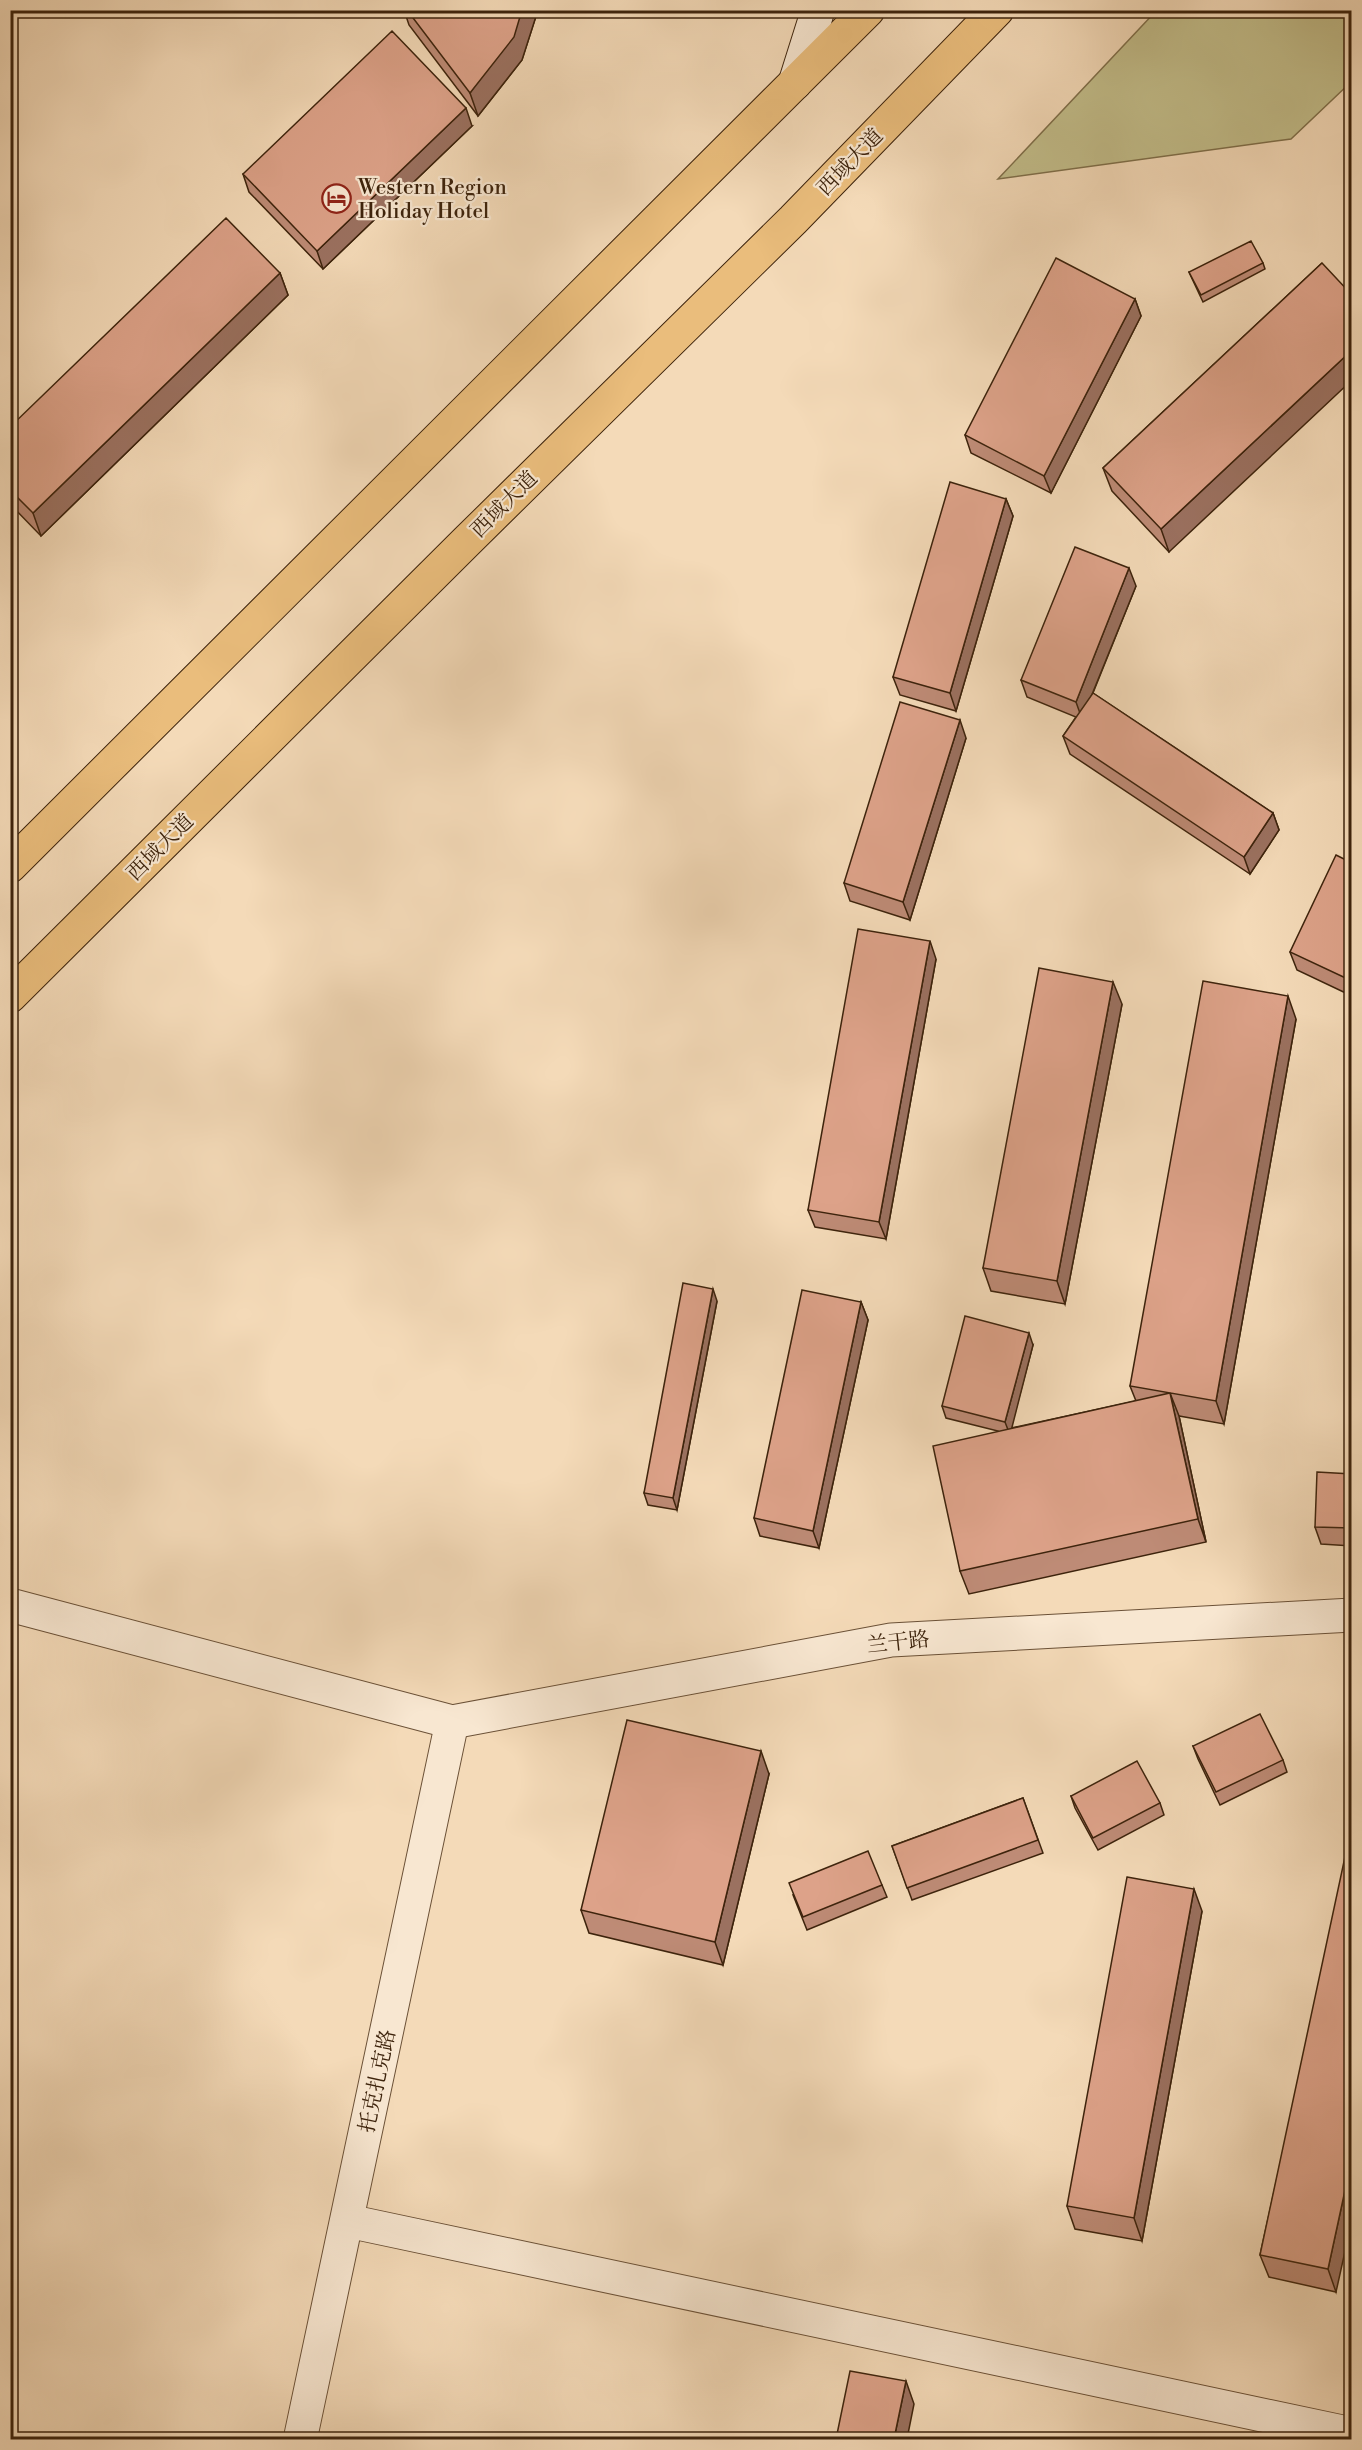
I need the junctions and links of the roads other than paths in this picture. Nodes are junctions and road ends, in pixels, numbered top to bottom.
1 (818, 10) edge
2 (868, 10) edge
3 (997, 10) edge
4 (795, 83) junction
5 (10, 866) edge
6 (10, 996) edge
7 (10, 1605) edge
8 (1352, 1616) edge
9 (452, 1722) junction
10 (348, 2221) junction
11 (1352, 2434) edge
12 (300, 2439) edge

1 - 4 street
2 - 4 main road
3 - 6 main road, 西域大道
4 - 5 main road
7 - 9 street
8 - 9 street, 兰干路
9 - 10 street, 托克扎克路
10 - 11 street
10 - 12 street, 托克扎克路

